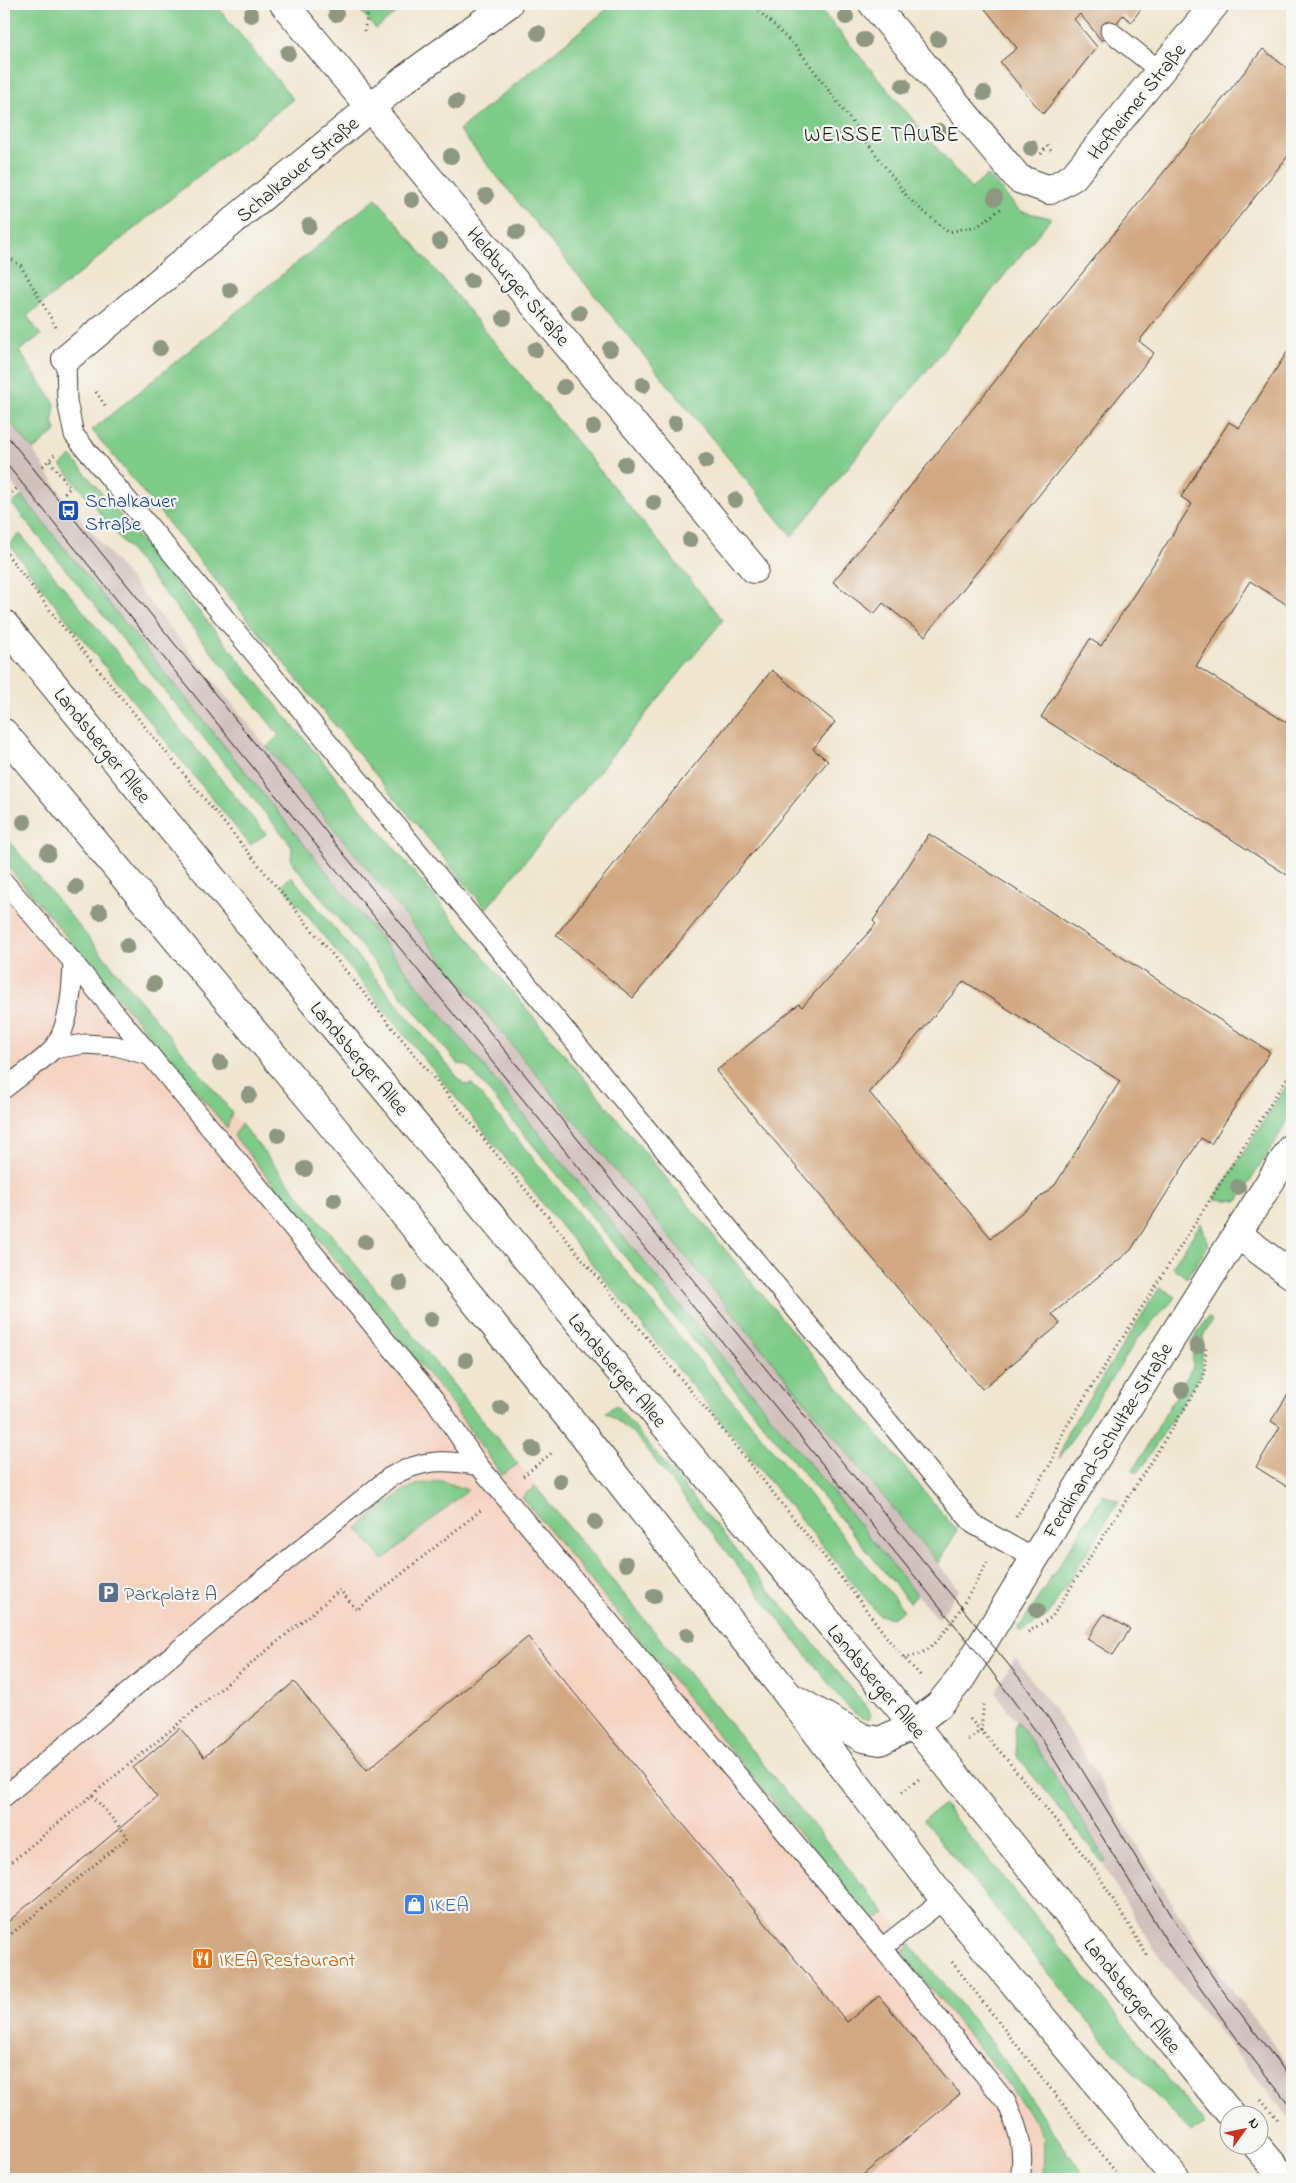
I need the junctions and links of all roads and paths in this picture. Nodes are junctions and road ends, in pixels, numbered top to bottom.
1 (284, 4) edge
2 (370, 4) edge
3 (508, 4) edge
4 (752, 4) edge
5 (873, 4) edge
6 (1215, 4) edge
7 (364, 30) dead end
8 (1110, 31) dead end
9 (1160, 71) junction
10 (371, 108) junction
11 (1019, 179) junction
12 (4, 254) edge
13 (47, 309) dead end
14 (66, 359) joint
15 (50, 461) dead end
16 (17, 488) dead end
17 (62, 495) dead end
18 (4, 499) edge
19 (4, 550) edge
20 (754, 569) dead end
21 (4, 624) edge
22 (4, 733) edge
23 (4, 882) edge
24 (73, 962) junction
25 (52, 1049) junction
26 (151, 1056) junction
27 (1292, 1070) edge
28 (4, 1089) edge
29 (1292, 1147) edge
30 (1237, 1234) junction
31 (1292, 1275) edge
32 (1206, 1343) dead end
33 (547, 1444) dead end
34 (553, 1452) junction
35 (559, 1460) dead end
36 (479, 1466) junction
37 (502, 1493) junction
38 (1001, 1541) junction
39 (1033, 1558) junction
40 (1021, 1636) dead end
41 (904, 1658) junction
42 (789, 1696) junction
43 (943, 1700) junction
44 (913, 1725) junction
45 (92, 1795) junction
46 (4, 1797) edge
47 (4, 1868) edge
48 (944, 1899) junction
49 (4, 1940) edge
50 (882, 1948) junction
51 (949, 1959) dead end
52 (1152, 1963) dead end
53 (1260, 2099) dead end
54 (1224, 2106) edge
55 (1280, 2122) dead end
56 (1265, 2156) edge
57 (1020, 2179) edge
58 (1121, 2179) edge
59 (1176, 2179) edge
60 (1285, 2179) edge

1 - 10 main road, Heldburger Straße
2 - 7 path
3 - 10 main road, Schalkauer Straße
4 - 11 path
5 - 11 main road
6 - 9 main road, Hofheimer Straße
8 - 9 lane
9 - 11 main road, Hofheimer Straße
10 - 14 main road, Schalkauer Straße
10 - 20 main road, Heldburger Straße
12 - 13 path
14 - 38 lane
15 - 17 path
16 - 18 path
19 - 41 path
21 - 44 main road, Landsberger Allee
22 - 42 main road
23 - 24 lane
24 - 25 lane
24 - 26 lane
25 - 26 lane
25 - 28 lane
26 - 36 lane
27 - 38 path
29 - 30 main road, Ferdinand-Schultze-Straße
30 - 31 main road
30 - 39 main road, Ferdinand-Schultze-Straße
32 - 40 path
33 - 34 path
34 - 35 path
34 - 37 path
36 - 37 lane
36 - 46 lane
37 - 45 path
37 - 50 lane
38 - 39 lane
38 - 41 path
39 - 43 main road, Ferdinand-Schultze-Straße
41 - 43 path
42 - 44 main road, Ferdinand-Schultze-Straße
42 - 48 main road
43 - 44 main road, Ferdinand-Schultze-Straße
43 - 52 path
44 - 54 main road, Landsberger Allee
45 - 47 path
45 - 49 path
48 - 50 lane
48 - 59 main road
50 - 57 lane
51 - 58 path
53 - 55 path
56 - 60 main road

